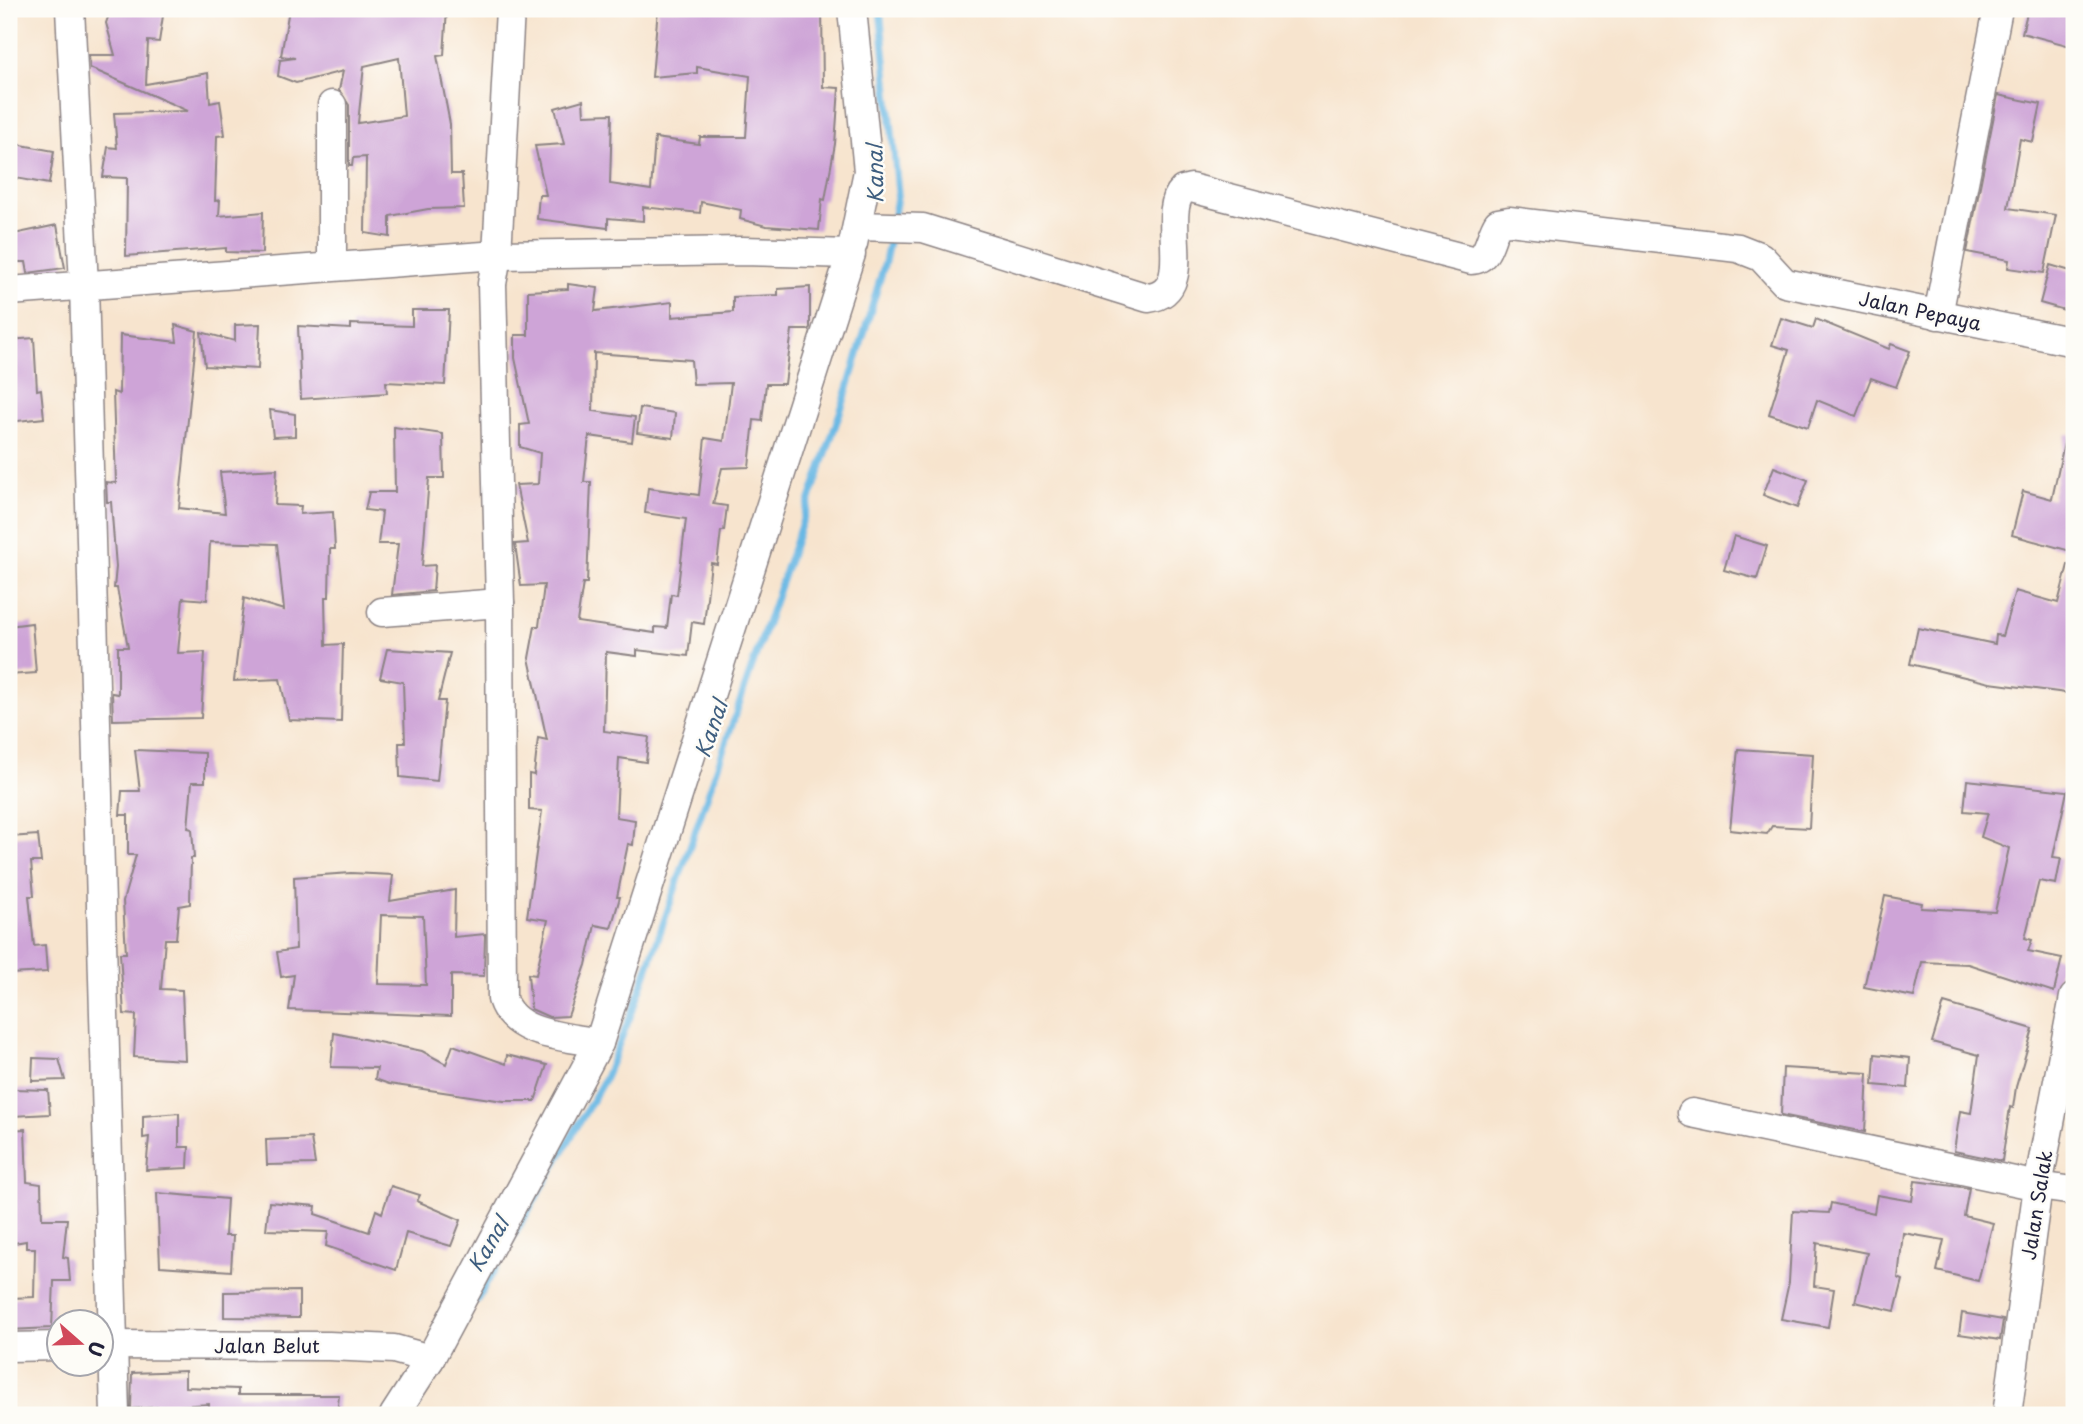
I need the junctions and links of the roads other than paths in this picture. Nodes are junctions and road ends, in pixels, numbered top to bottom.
1 (70, 9) edge
2 (510, 9) edge
3 (852, 9) edge
4 (1998, 9) edge
5 (332, 105) dead end
6 (863, 226) junction
7 (851, 254) junction
8 (497, 255) junction
9 (332, 265) junction
10 (83, 285) junction
11 (9, 291) edge
12 (1938, 315) junction
13 (2074, 342) edge
14 (500, 603) junction
15 (382, 612) dead end
16 (2074, 997) edge
17 (599, 1043) junction
18 (1692, 1113) dead end
19 (2038, 1186) junction
20 (2074, 1191) edge
21 (107, 1308) edge
22 (116, 1345) edge
23 (46, 1346) edge
24 (9, 1347) edge
25 (430, 1359) junction
26 (111, 1378) edge
27 (115, 1415) edge
28 (394, 1415) edge
29 (2007, 1415) edge

1 - 10 street
2 - 8 street
3 - 6 street
4 - 12 street
5 - 9 street
6 - 7 street
6 - 12 street, Jalan Pepaya
7 - 8 street
7 - 17 street
8 - 9 street
8 - 14 street
9 - 10 street
10 - 11 street
10 - 21 street
12 - 13 street, Jalan Pepaya
14 - 15 street
14 - 17 street
16 - 19 street, Jalan Salak
17 - 25 street
18 - 19 street
19 - 20 street
19 - 29 street, Jalan Salak
22 - 25 street, Jalan Belut
23 - 24 street
25 - 28 street
26 - 27 street

